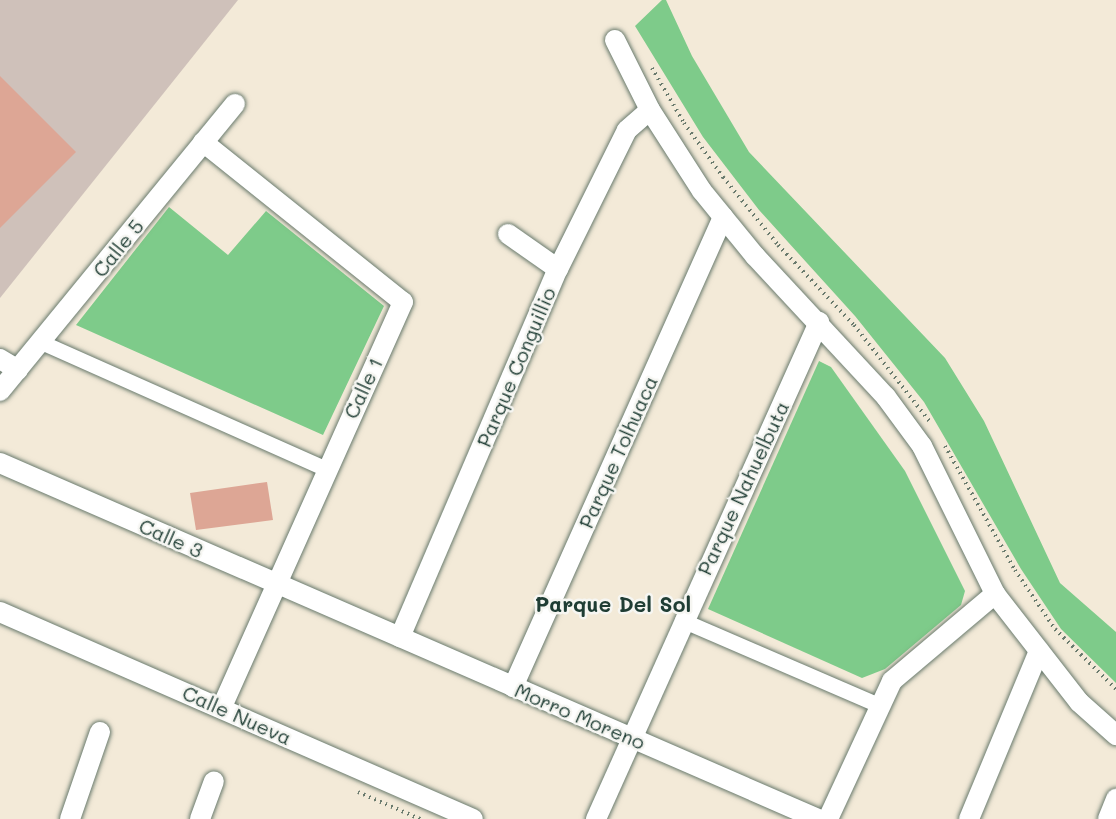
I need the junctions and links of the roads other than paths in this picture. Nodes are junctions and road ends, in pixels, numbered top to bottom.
1 (615, 40) dead end
2 (235, 104) dead end
3 (650, 110) junction
4 (203, 142) junction
5 (723, 217) junction
6 (508, 234) dead end
7 (558, 269) junction
8 (819, 322) junction
9 (40, 342) junction
10 (0, 359) edge
11 (18, 369) junction
12 (0, 391) edge
13 (0, 463) edge
14 (326, 469) junction
15 (274, 584) junction
16 (995, 594) junction
17 (0, 612) edge
18 (342, 613) joint
19 (682, 620) junction
20 (400, 637) junction
21 (1039, 651) junction
22 (513, 687) junction
23 (878, 705) junction
24 (221, 708) junction
25 (100, 732) dead end
26 (1116, 735) edge
27 (632, 738) junction
28 (214, 781) dead end
29 (1116, 799) edge
30 (70, 819) edge
31 (200, 819) edge
32 (473, 819) edge
33 (596, 819) edge
34 (818, 819) edge
35 (828, 819) edge
36 (969, 819) edge
37 (1108, 819) edge

1 - 3 street
2 - 4 street, Calle 5
3 - 5 street
3 - 7 street, Parque Conguillio
4 - 9 street, Calle 5
4 - 14 street, Calle 1
5 - 8 street
5 - 22 street, Parque Tolhuaca
6 - 7 street
7 - 20 street, Parque Conguillio
8 - 16 street
8 - 19 street, Parque Nahuelbuta
9 - 11 street, Calle 5
9 - 14 street
10 - 11 street
11 - 12 street, Calle 5
13 - 15 street, Calle 3
14 - 15 street, Calle 1
15 - 18 street, Calle 3
15 - 24 street, Calle 1
16 - 21 street
16 - 23 street
17 - 24 street, Calle Nueva
18 - 20 street, Morro Moreno
19 - 23 street
19 - 27 street, Parque Nahuelbuta
20 - 22 street, Morro Moreno
21 - 26 street
21 - 36 street
22 - 27 street, Morro Moreno
23 - 35 street
24 - 32 street, Calle Nueva
25 - 30 street
27 - 33 street, Parque Nahuelbuta
27 - 34 street, Morro Moreno
28 - 31 street
29 - 37 street

